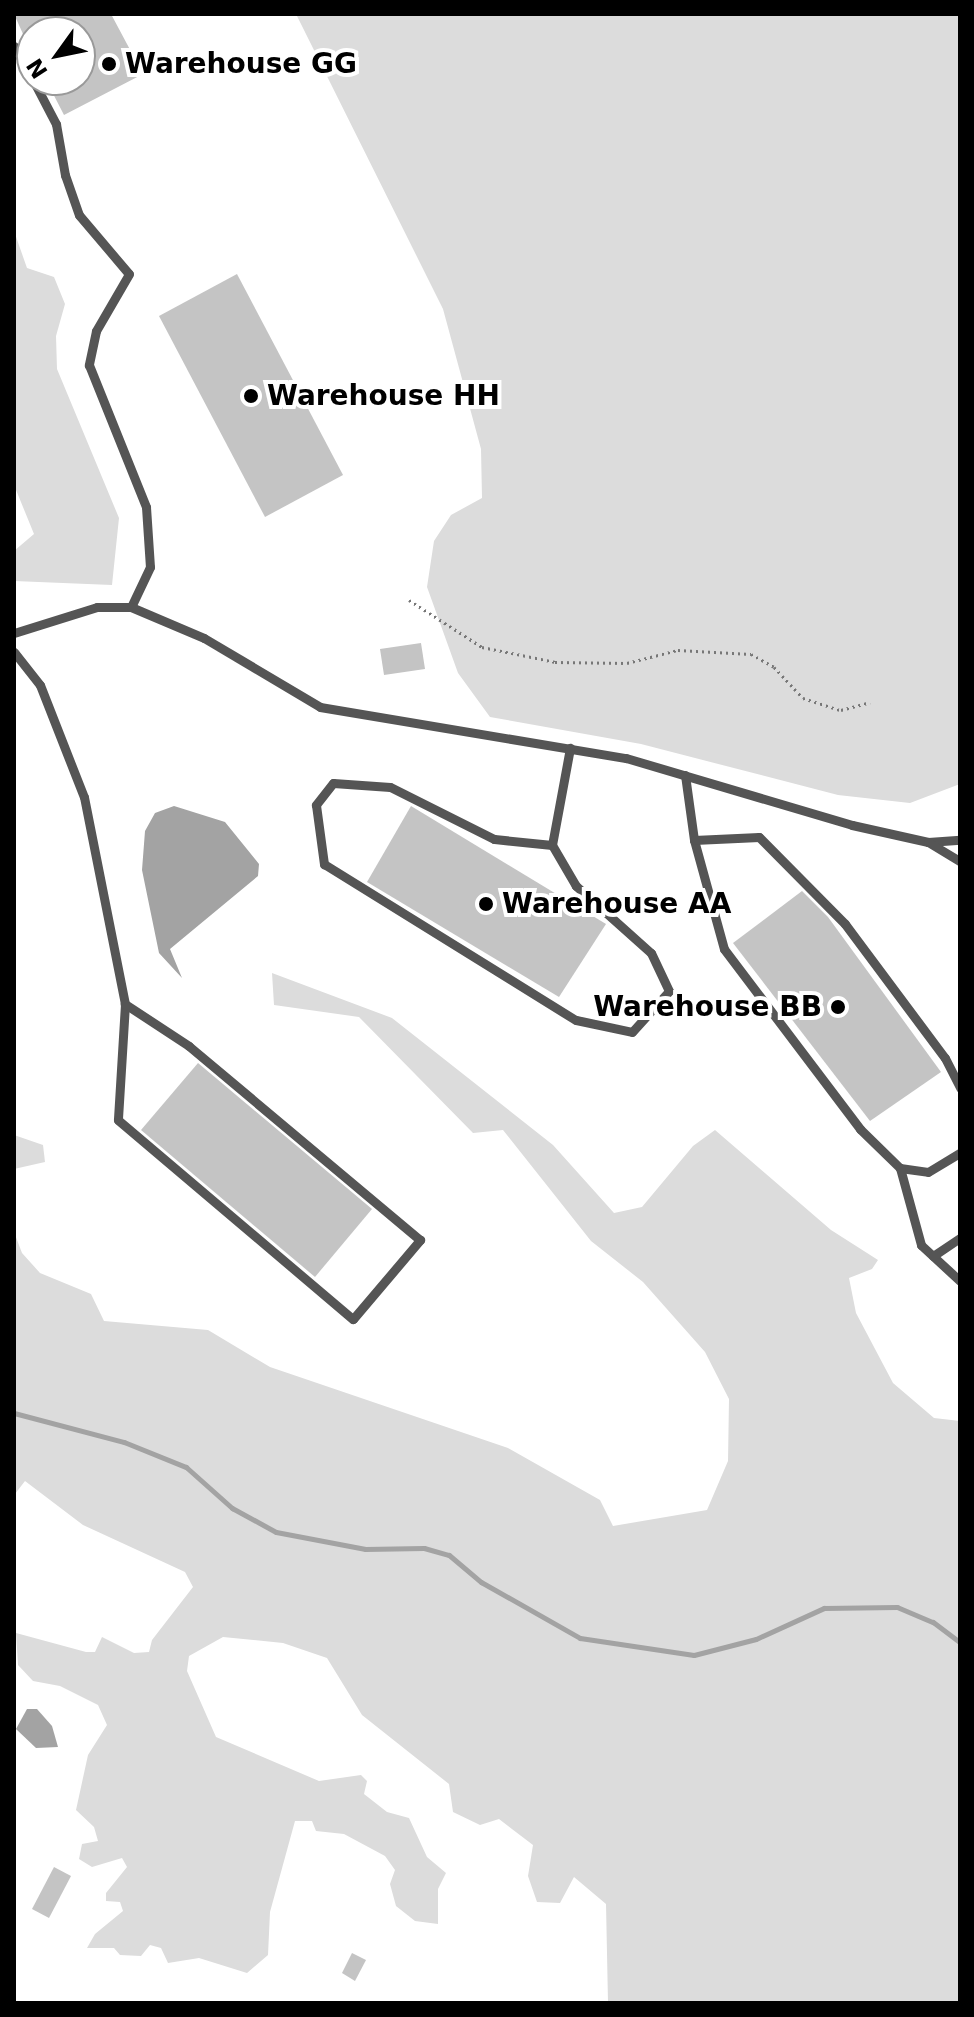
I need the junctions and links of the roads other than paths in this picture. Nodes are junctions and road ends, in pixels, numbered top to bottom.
1 (41, 96) edge
2 (131, 607) junction
3 (14, 633) edge
4 (14, 652) edge
5 (570, 748) junction
6 (685, 775) junction
7 (694, 840) junction
8 (960, 840) edge
9 (928, 842) junction
10 (552, 845) junction
11 (960, 861) edge
12 (125, 1004) junction
13 (960, 1088) edge
14 (960, 1153) edge
15 (900, 1168) junction
16 (960, 1238) edge
17 (933, 1256) junction
18 (960, 1281) edge

1 - 2 lane
2 - 3 lane
2 - 5 lane
4 - 12 lane
5 - 6 lane
5 - 10 lane
6 - 7 lane
6 - 9 lane
7 - 13 lane
7 - 15 lane
8 - 9 lane
9 - 11 lane
10 - 10 lane
12 - 12 lane
14 - 15 lane
15 - 17 lane
16 - 17 lane
17 - 18 lane

